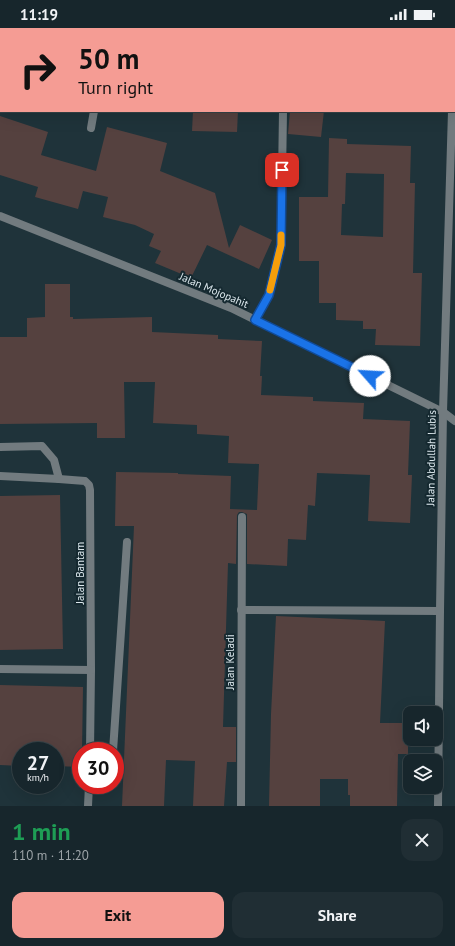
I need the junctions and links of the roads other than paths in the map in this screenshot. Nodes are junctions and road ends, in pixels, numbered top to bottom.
1 (94, 112) edge
2 (283, 112) edge
3 (452, 112) edge
4 (91, 128) dead end
5 (0, 216) edge
6 (451, 254) edge
7 (255, 320) junction
8 (443, 412) junction
9 (455, 421) edge
10 (0, 447) edge
11 (0, 476) edge
12 (59, 479) junction
13 (242, 517) dead end
14 (127, 542) dead end
15 (241, 610) junction
16 (440, 611) junction
17 (0, 669) edge
18 (91, 670) junction
19 (90, 742) edge
20 (114, 742) edge
21 (89, 794) edge
22 (88, 806) edge
23 (241, 806) edge
24 (438, 806) edge

1 - 4 street
2 - 7 street
3 - 6 street, Jalan Abdullah Lubis
5 - 7 street, Jalan Mojopahit
6 - 8 street, Jalan Abdullah Lubis
7 - 8 street, Jalan Mojopahit
8 - 9 street, Jalan Mojopahit
8 - 16 street, Jalan Abdullah Lubis
10 - 12 street
11 - 12 street, Jalan Bantam
12 - 18 street, Jalan Bantam
13 - 15 street, Jalan Keladi
14 - 20 street
15 - 16 street
15 - 23 street, Jalan Keladi
16 - 24 street, Jalan Abdullah Lubis
17 - 18 street
18 - 19 street, Jalan Bantam
21 - 22 street

